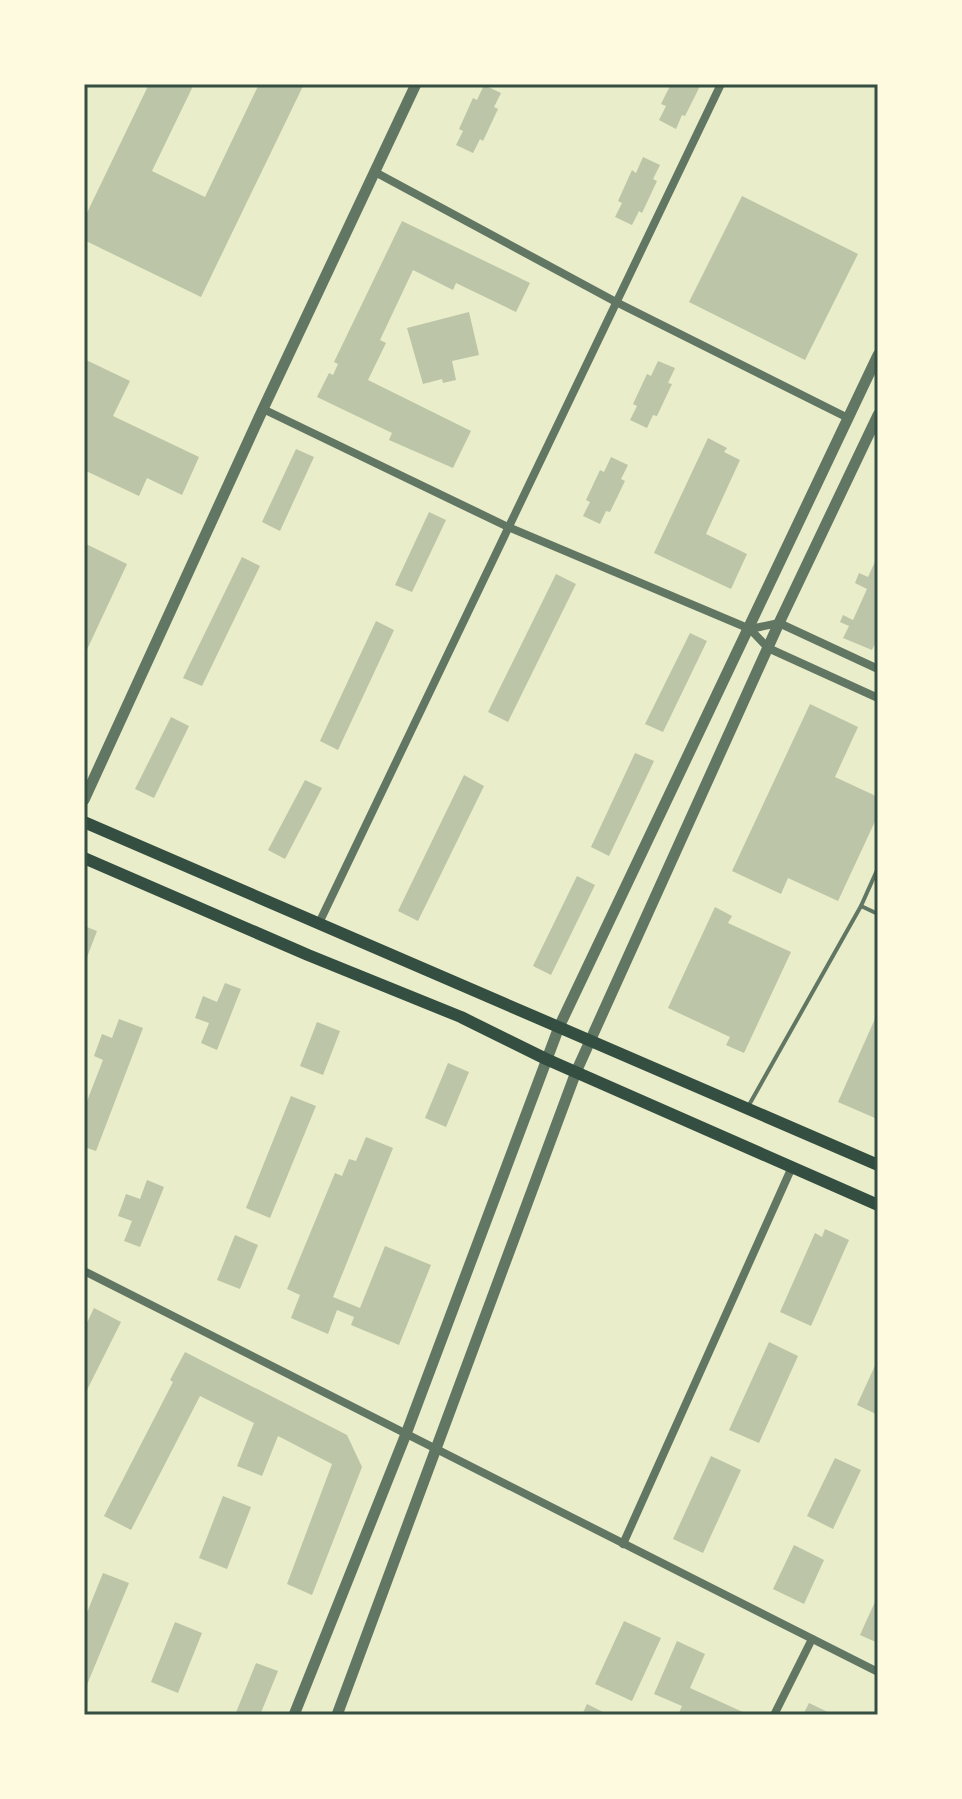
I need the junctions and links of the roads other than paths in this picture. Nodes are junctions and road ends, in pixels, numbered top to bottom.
1 (416, 84) edge
2 (721, 84) edge
3 (375, 172) junction
4 (616, 302) junction
5 (878, 355) edge
6 (263, 409) junction
7 (878, 415) edge
8 (848, 418) junction
9 (508, 527) junction
10 (779, 623) junction
11 (750, 629) junction
12 (768, 648) junction
13 (878, 669) edge
14 (878, 698) edge
15 (84, 800) edge
16 (84, 822) edge
17 (84, 858) edge
18 (878, 868) edge
19 (861, 906) junction
20 (878, 914) edge
21 (319, 923) junction
22 (559, 1027) junction
23 (591, 1040) junction
24 (546, 1059) junction
25 (576, 1072) junction
26 (747, 1108) junction
27 (878, 1165) edge
28 (792, 1167) junction
29 (878, 1205) edge
30 (84, 1271) edge
31 (406, 1434) junction
32 (435, 1449) junction
33 (623, 1544) junction
34 (812, 1639) junction
35 (878, 1672) edge
36 (294, 1715) edge
37 (337, 1715) edge
38 (774, 1715) edge

1 - 3 street
2 - 4 street
3 - 4 street
3 - 6 street
4 - 8 street
4 - 9 street
5 - 8 street
6 - 9 street
6 - 15 street
7 - 10 street
8 - 11 street
9 - 11 street
9 - 21 street
10 - 11 street
10 - 12 street
10 - 13 street
11 - 12 street
11 - 22 street
12 - 14 street
12 - 23 street
16 - 21 main road
17 - 24 main road
18 - 19 lane
19 - 20 lane
19 - 26 lane
21 - 22 main road
22 - 23 main road
22 - 24 street
23 - 25 street
23 - 26 main road
24 - 25 main road
24 - 31 street
25 - 28 main road
25 - 32 street
26 - 27 main road
28 - 29 main road
28 - 33 street
30 - 31 street
31 - 32 street
31 - 36 street
32 - 33 street
32 - 37 street
33 - 34 street
34 - 35 street
34 - 38 street

